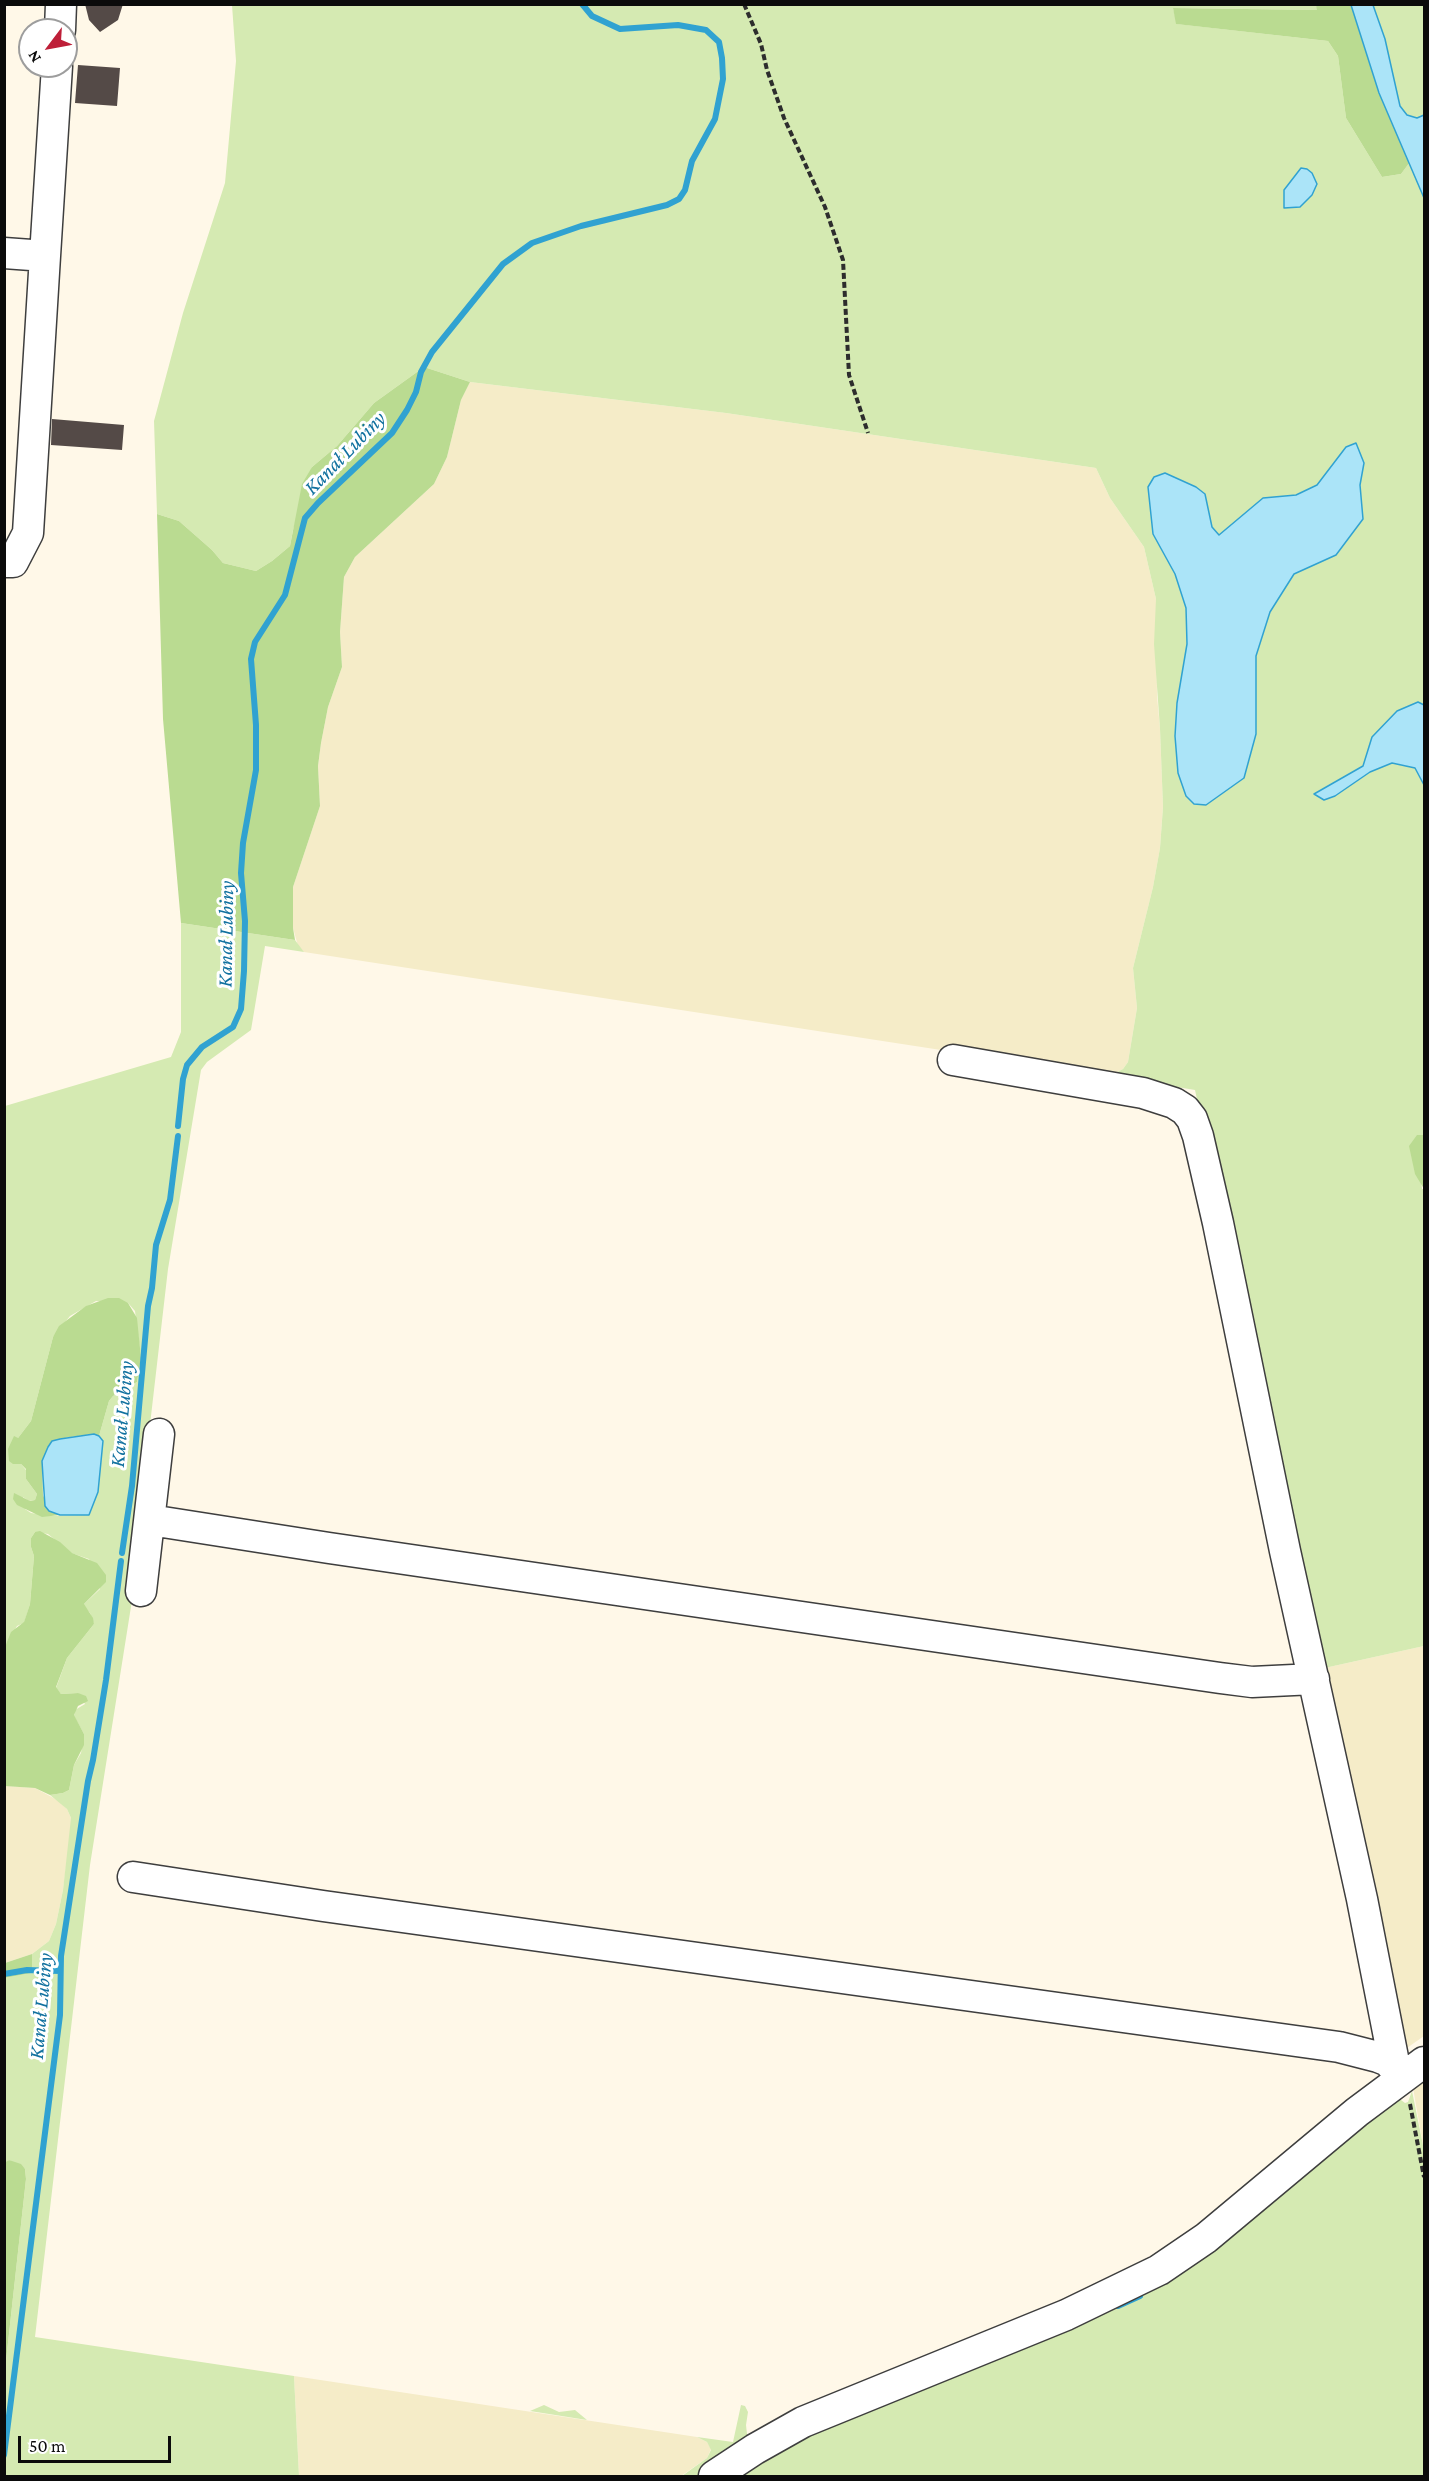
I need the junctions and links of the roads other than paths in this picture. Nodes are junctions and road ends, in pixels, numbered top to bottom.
1 (56, 78) edge
2 (4, 253) edge
3 (45, 256) junction
4 (4, 562) edge
5 (953, 1060) dead end
6 (1185, 1088) dead end
7 (1191, 1119) junction
8 (159, 1434) dead end
9 (150, 1520) junction
10 (141, 1591) dead end
11 (1314, 1679) junction
12 (133, 1877) dead end
13 (1405, 2072) edge
14 (714, 2476) edge

1 - 3 street
2 - 3 street
3 - 4 street
5 - 7 street
6 - 7 street
7 - 11 street
8 - 9 street
9 - 10 street
9 - 11 street
11 - 13 street
12 - 13 street
13 - 14 street

